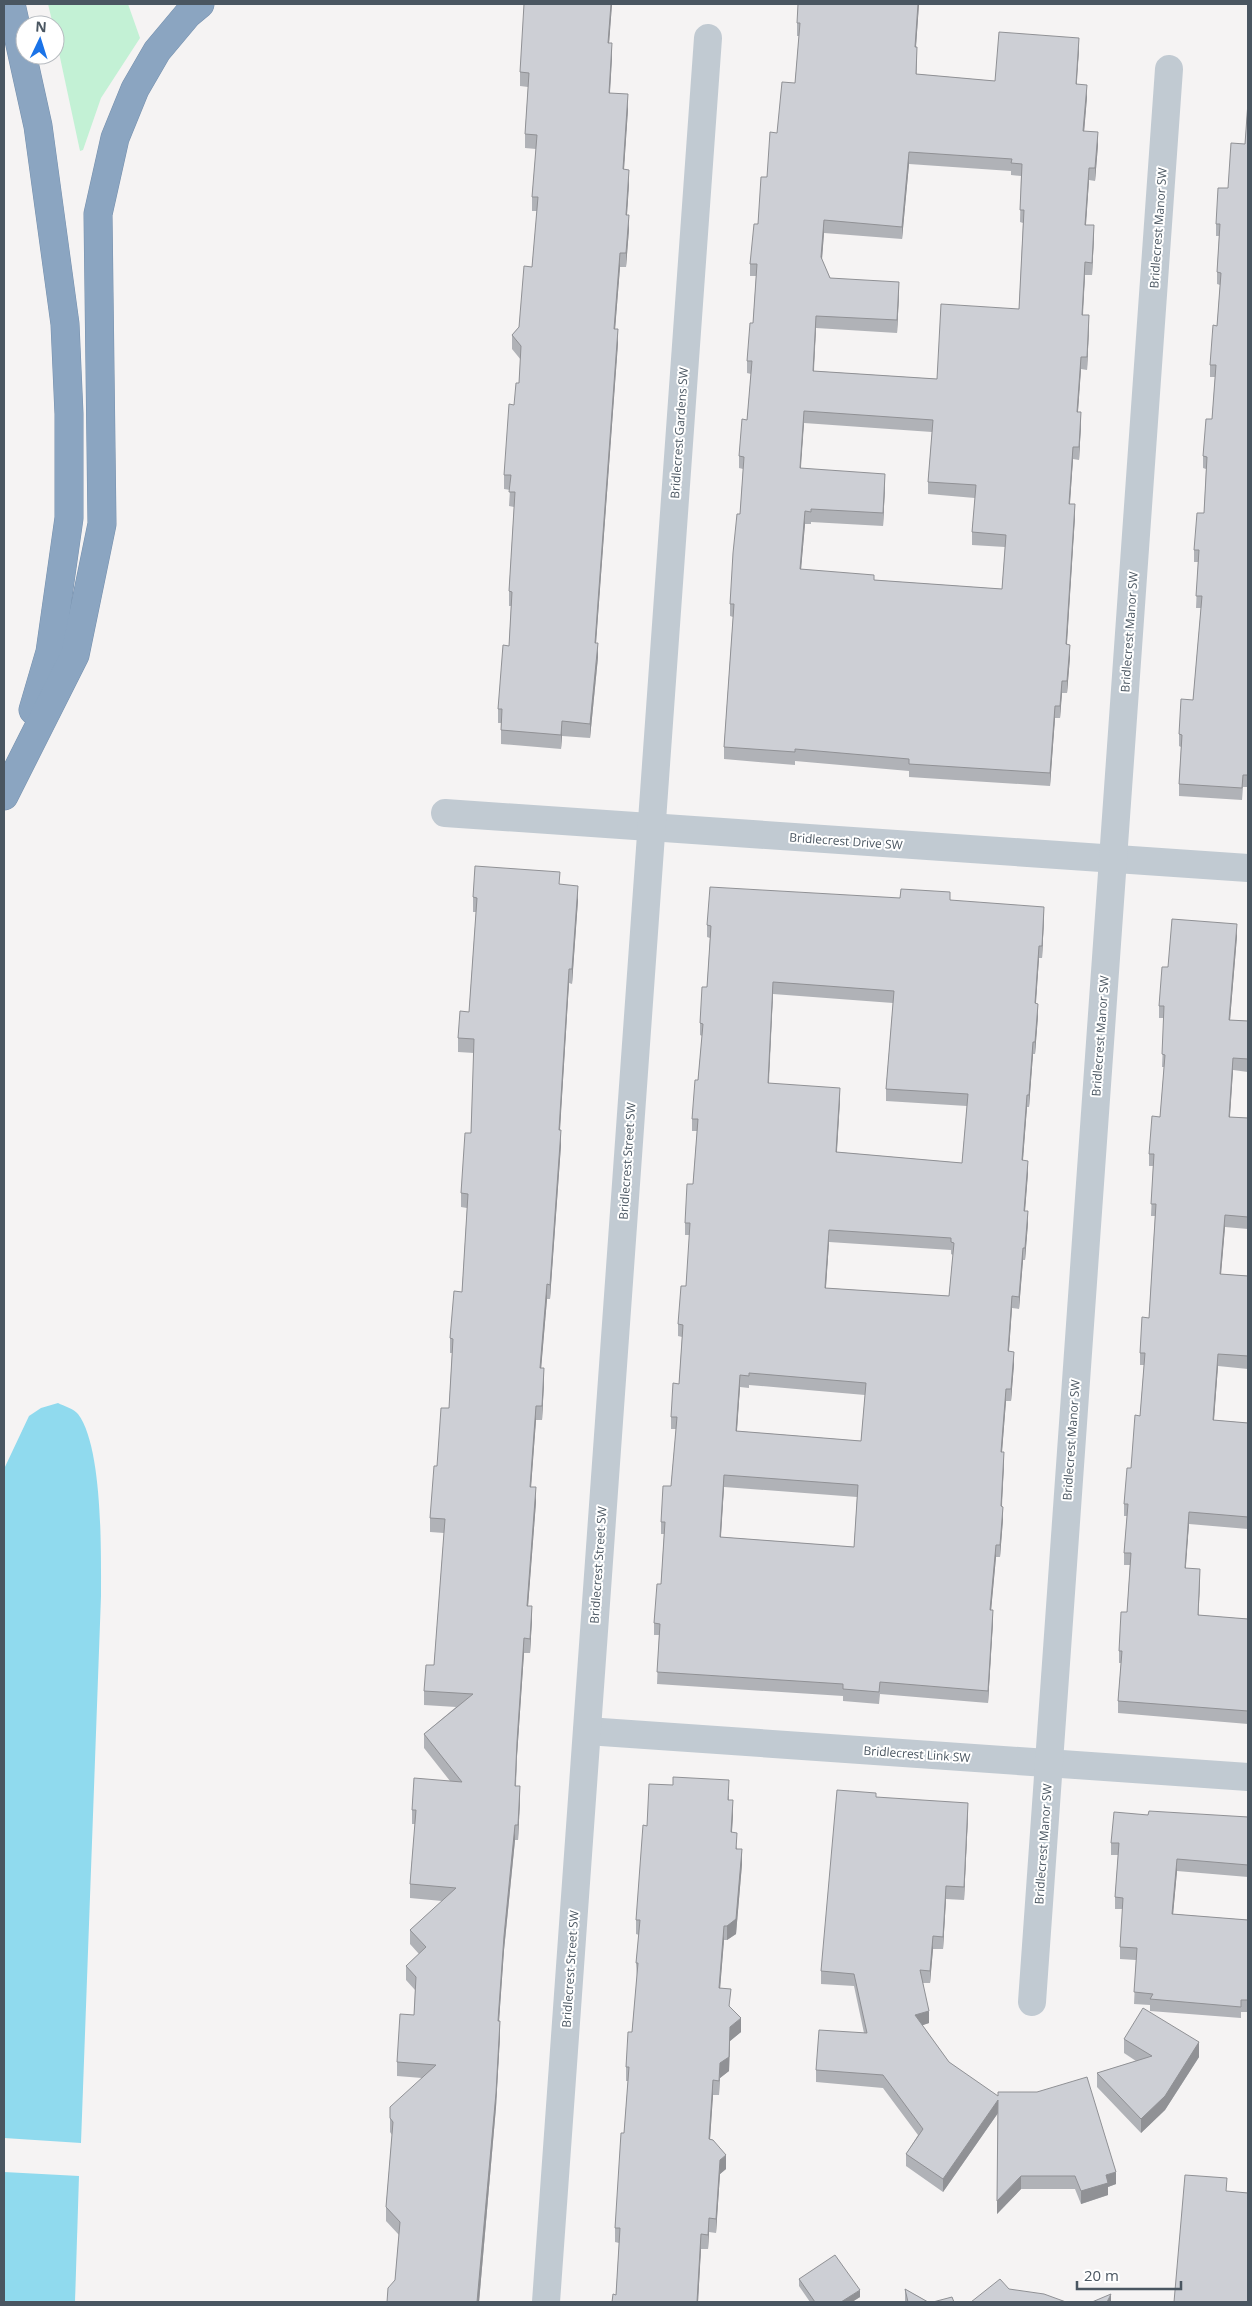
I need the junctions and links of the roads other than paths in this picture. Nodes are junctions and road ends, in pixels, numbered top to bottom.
1 (11, 4) edge
2 (200, 4) edge
3 (708, 38) dead end
4 (1169, 69) dead end
5 (15, 771) junction
6 (4, 796) edge
7 (445, 813) dead end
8 (650, 827) junction
9 (1113, 860) junction
10 (1248, 868) edge
11 (587, 1731) junction
12 (1048, 1763) junction
13 (1248, 1776) edge
14 (1032, 2002) dead end
15 (546, 2302) edge

1 - 5 highway
2 - 5 highway
3 - 8 street, Bridlecrest Gardens SW
4 - 9 street, Bridlecrest Manor SW
5 - 6 highway
7 - 8 street, Bridlecrest Drive SW
8 - 9 street, Bridlecrest Drive SW
8 - 11 street, Bridlecrest Street SW
9 - 10 street, Bridlecrest Drive SW
9 - 12 street, Bridlecrest Manor SW
11 - 12 street, Bridlecrest Link SW
11 - 15 street, Bridlecrest Street SW
12 - 13 street, Bridlecrest Link SW
12 - 14 street, Bridlecrest Manor SW

